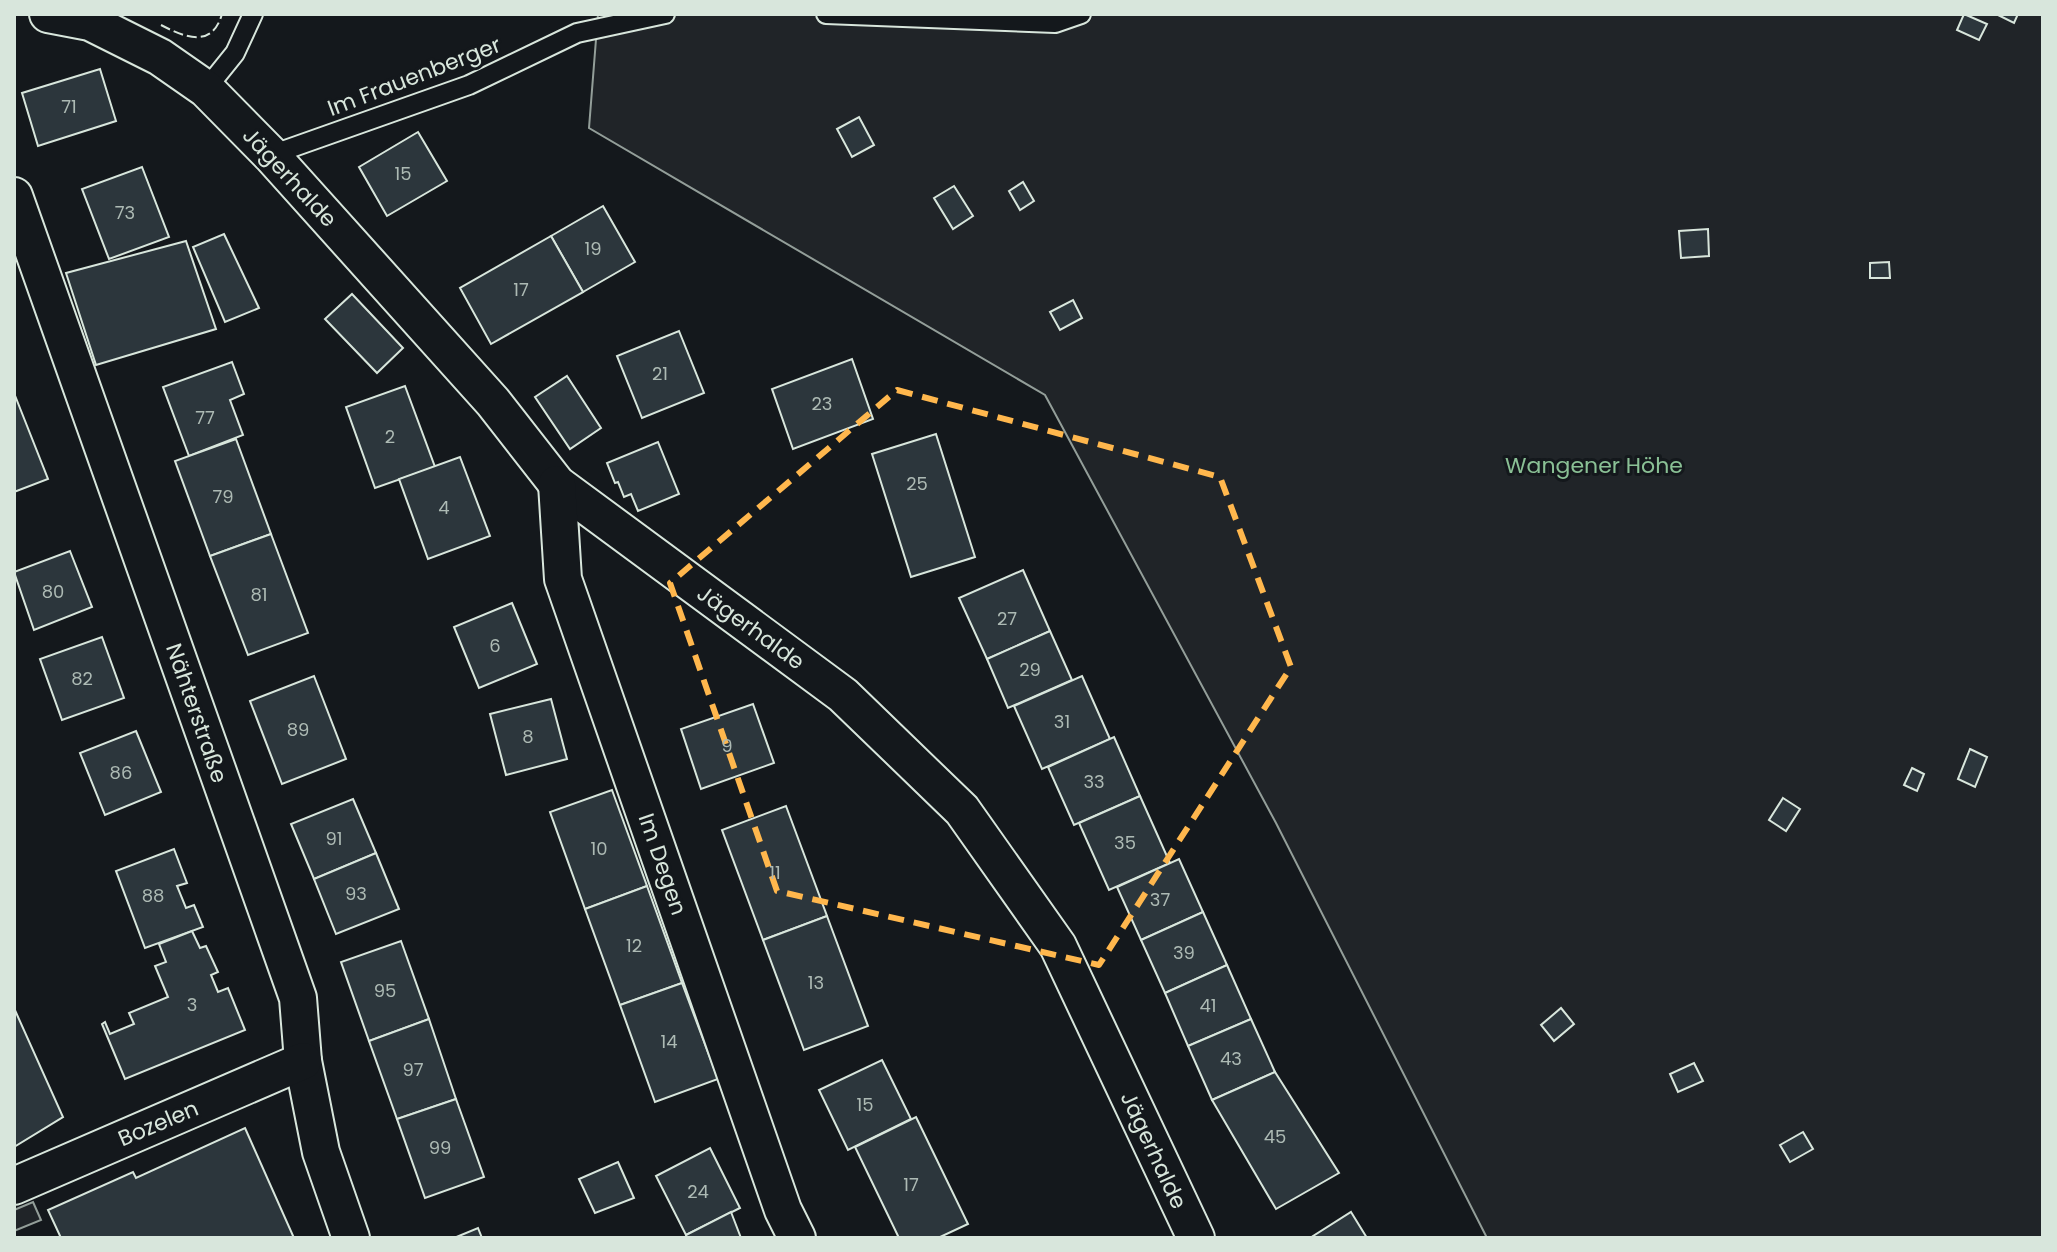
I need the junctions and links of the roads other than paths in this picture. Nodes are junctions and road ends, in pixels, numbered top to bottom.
1 (48, 14) edge
2 (253, 14) edge
3 (665, 14) edge
4 (826, 14) edge
5 (1081, 14) edge
6 (206, 89) junction
7 (271, 155) junction
8 (14, 196) edge
9 (557, 484) junction
10 (303, 1061) junction
11 (14, 1186) edge
12 (351, 1238) edge
13 (797, 1238) edge
14 (1196, 1238) edge

1 - 6 street, Jägerhalde
2 - 6 lane
3 - 7 lane, Im Frauenberger
4 - 5 lane
6 - 7 street, Jägerhalde
7 - 9 street, Jägerhalde
8 - 10 street, Nähterstraße
9 - 13 street, Im Degen
9 - 14 street, Jägerhalde
10 - 11 street, Bozelen
10 - 12 street, Nähterstraße

